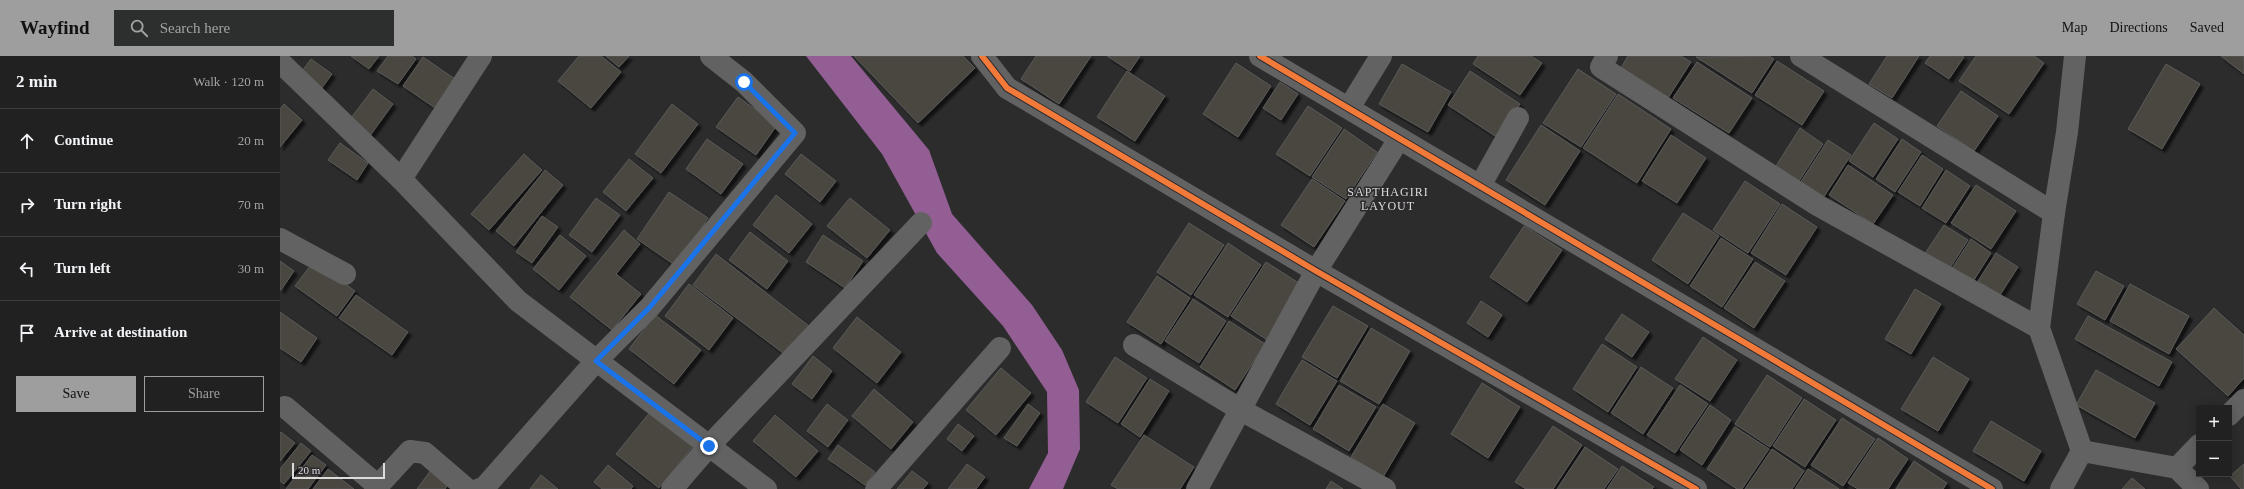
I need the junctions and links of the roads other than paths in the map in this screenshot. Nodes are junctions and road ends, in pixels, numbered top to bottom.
1 (481, 56) edge
2 (711, 56) edge
3 (982, 56) edge
4 (1260, 56) edge
5 (1381, 56) edge
6 (1607, 56) edge
7 (1801, 56) edge
8 (2075, 56) edge
9 (280, 62) edge
10 (1349, 108) junction
11 (1518, 118) dead end
12 (1399, 138) junction
13 (401, 179) junction
14 (1480, 186) junction
15 (2054, 213) junction
16 (921, 223) dead end
17 (280, 239) edge
18 (1316, 271) junction
19 (345, 274) dead end
20 (2039, 328) junction
21 (1134, 345) dead end
22 (1000, 348) dead end
23 (596, 361) junction
24 (2244, 400) edge
25 (285, 407) dead end
26 (1241, 410) junction
27 (2232, 412) edge
28 (709, 446) junction
29 (2196, 449) edge
30 (2082, 451) junction
31 (2177, 468) junction
32 (376, 487) edge
33 (467, 489) edge
34 (480, 489) edge
35 (672, 489) edge
36 (766, 489) edge
37 (876, 489) edge
38 (1197, 489) edge
39 (1385, 489) edge
40 (1696, 489) edge
41 (1992, 489) edge
42 (2061, 489) edge
43 (2198, 489) edge

1 - 13 street
2 - 23 street
3 - 18 street
4 - 10 street
5 - 10 street
6 - 20 street
7 - 15 street
8 - 15 street
9 - 13 street
10 - 12 street
11 - 14 street
12 - 14 street
12 - 18 street
13 - 23 street
14 - 41 street
15 - 20 street
16 - 28 street
17 - 19 street
18 - 26 street
18 - 40 street
20 - 30 street
21 - 26 street
22 - 37 street
23 - 28 street
23 - 34 street
24 - 27 street
25 - 32 street
26 - 38 street
26 - 39 street
28 - 35 street
28 - 36 street
29 - 31 street
30 - 31 street
30 - 42 street
31 - 43 street
32 - 33 street

